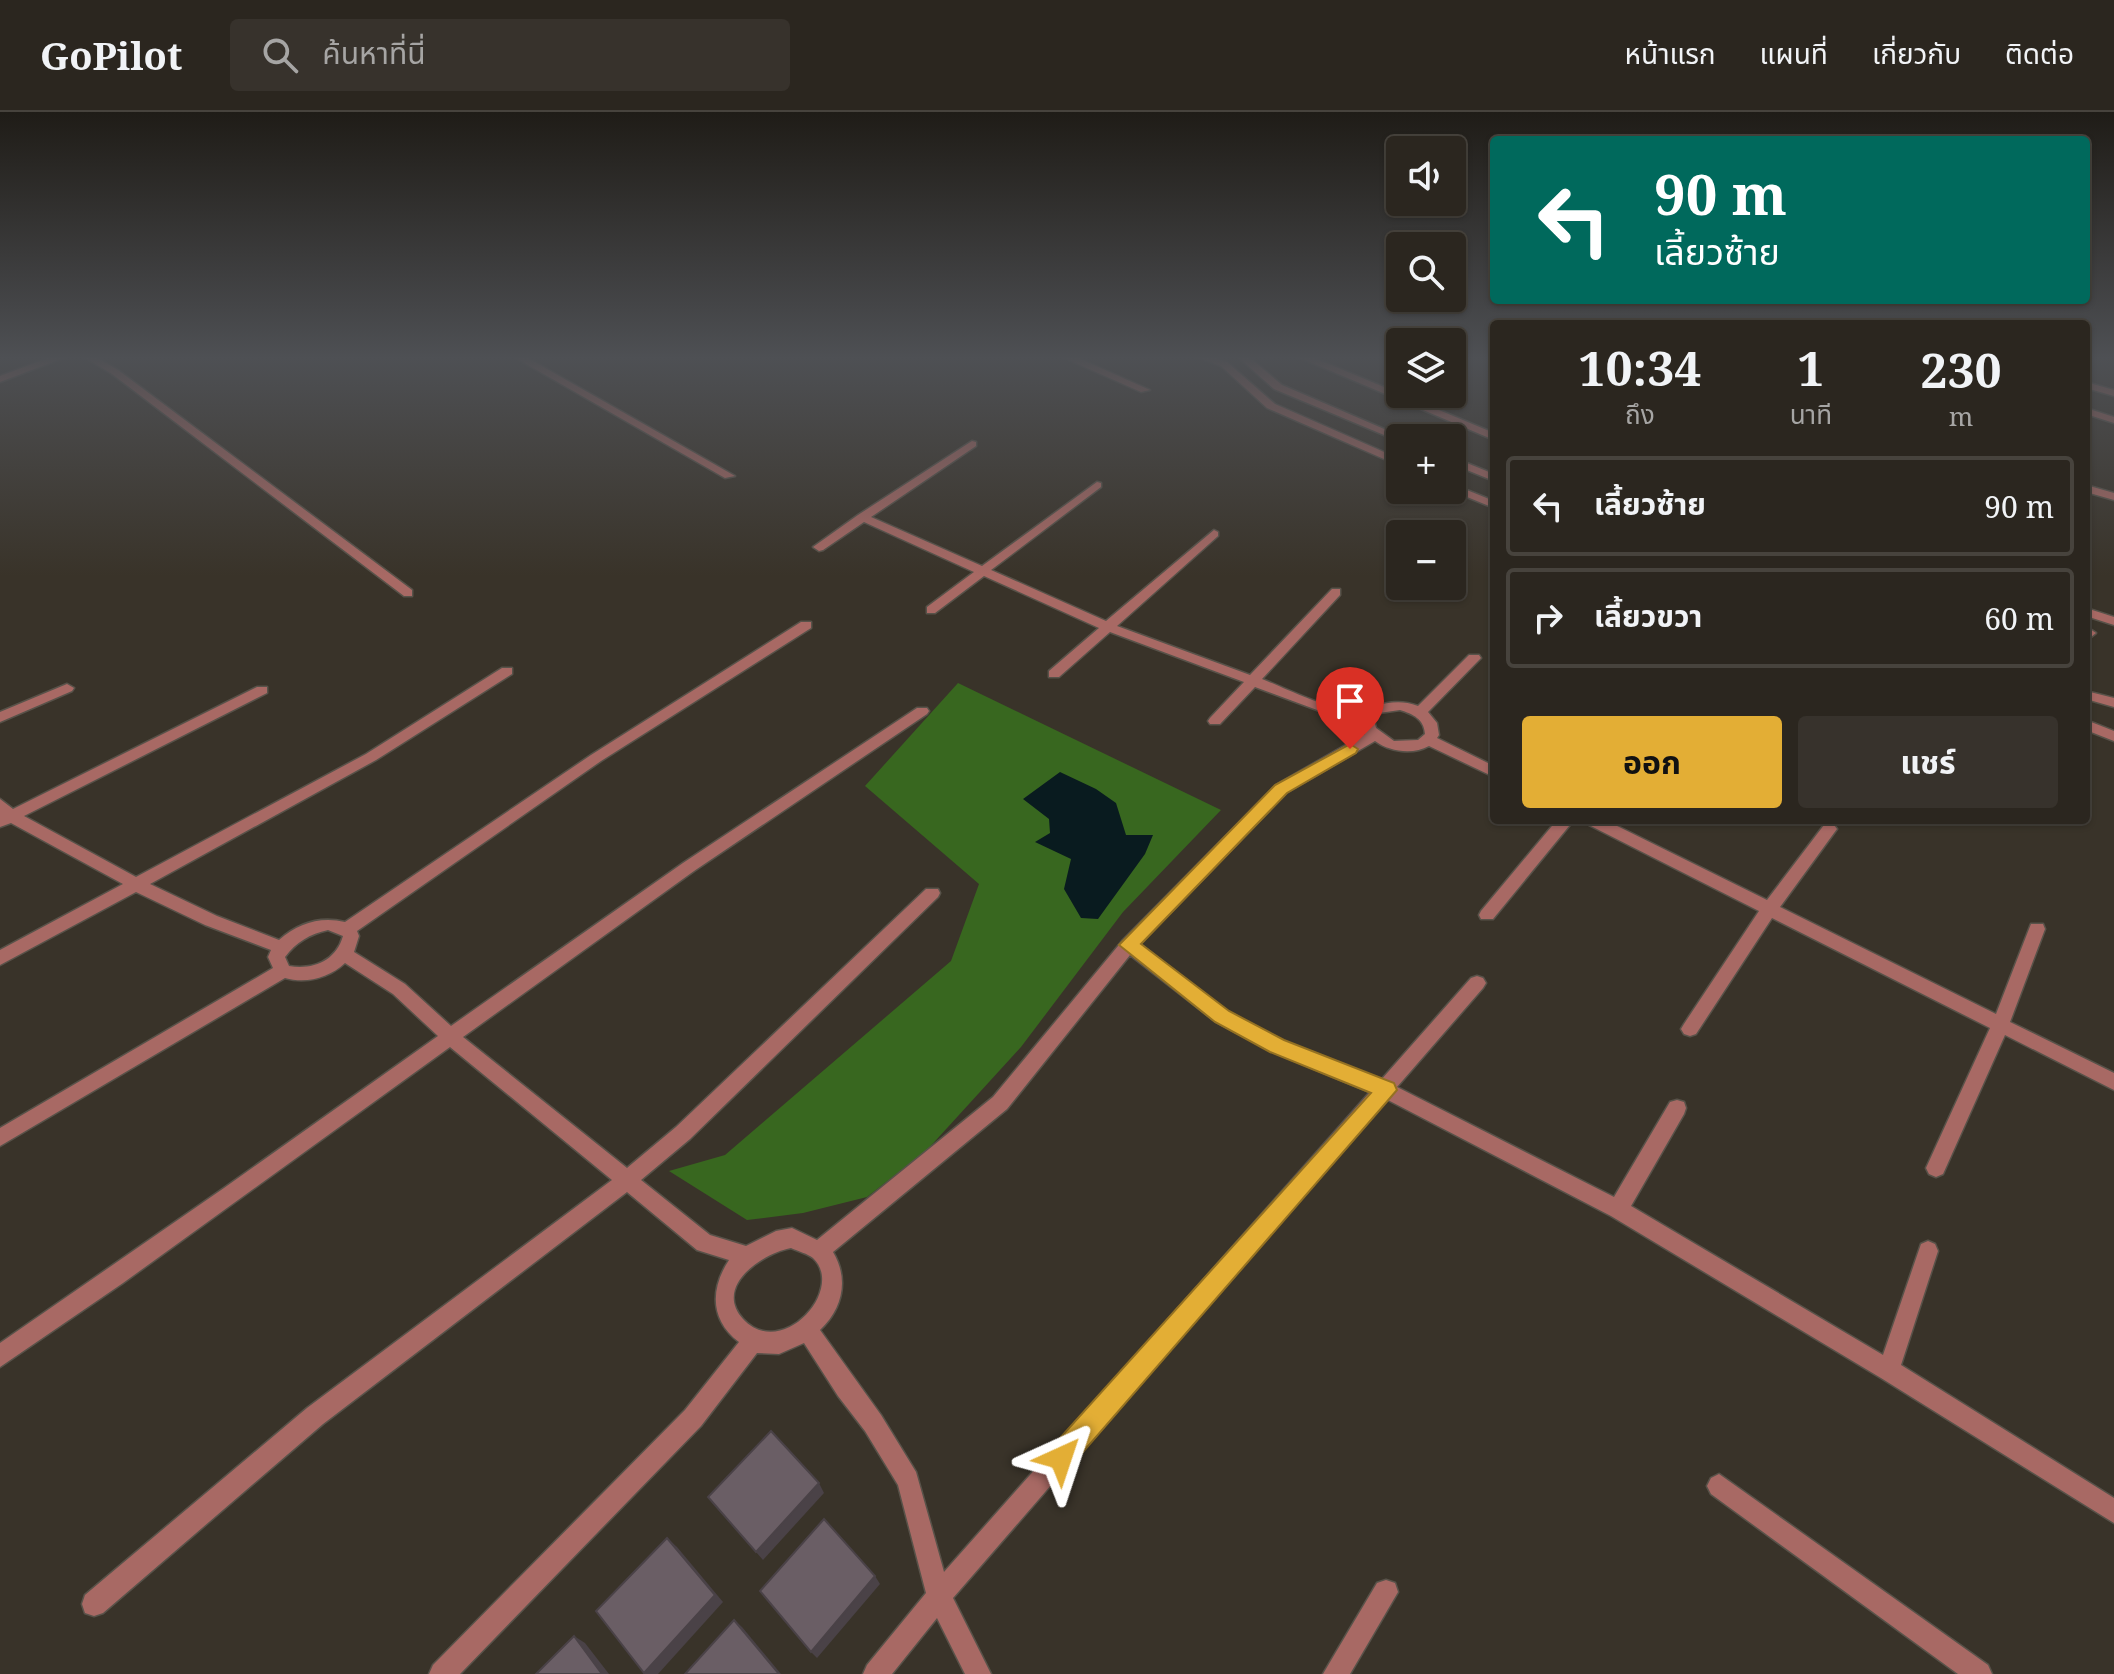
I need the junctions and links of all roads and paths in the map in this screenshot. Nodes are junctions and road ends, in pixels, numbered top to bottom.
1 (194, 430) edge
2 (648, 430) edge
3 (1325, 430) edge
4 (972, 444) dead end
5 (1386, 457) edge
6 (1466, 466) edge
7 (729, 476) dead end
8 (1490, 476) edge
9 (1097, 485) dead end
10 (2090, 489) edge
11 (1466, 493) edge
12 (2114, 497) edge
13 (1490, 503) edge
14 (862, 517) junction
15 (1214, 534) dead end
16 (819, 547) dead end
17 (986, 569) junction
18 (1336, 592) dead end
19 (408, 593) dead end
20 (931, 610) dead end
21 (2090, 613) edge
22 (2114, 621) edge
23 (806, 625) dead end
24 (1108, 627) junction
25 (1474, 658) dead end
26 (507, 671) dead end
27 (1054, 674) dead end
28 (1254, 679) junction
29 (67, 688) dead end
30 (262, 690) dead end
31 (2090, 696) edge
32 (2114, 703) edge
33 (922, 711) dead end
34 (1420, 712) junction
35 (1370, 714) junction
36 (0, 717) edge
37 (1215, 721) dead end
38 (2090, 727) edge
39 (1373, 736) junction
40 (2114, 736) edge
41 (1429, 740) junction
42 (1490, 770) edge
43 (4, 814) edge
44 (1563, 824) edge
45 (1600, 824) edge
46 (1829, 829) dead end
47 (136, 884) junction
48 (932, 893) dead end
49 (1769, 909) junction
50 (1487, 915) dead end
51 (347, 929) junction
52 (2037, 929) dead end
53 (1129, 945) junction
54 (281, 947) junction
55 (344, 954) junction
56 (0, 958) edge
57 (283, 971) junction
58 (1477, 983) dead end
59 (2000, 1026) junction
60 (1690, 1029) dead end
61 (452, 1038) junction
62 (2114, 1082) edge
63 (1386, 1090) junction
64 (1677, 1108) dead end
65 (0, 1138) edge
66 (1936, 1168) dead end
67 (626, 1181) junction
68 (1618, 1209) junction
69 (820, 1250) junction
70 (1928, 1251) dead end
71 (745, 1255) junction
72 (808, 1330) junction
73 (754, 1340) junction
74 (0, 1356) edge
75 (1889, 1370) junction
76 (1719, 1486) dead end
77 (2114, 1511) edge
78 (1386, 1592) dead end
79 (939, 1596) junction
80 (94, 1604) dead end
81 (442, 1674) edge
82 (876, 1674) edge
83 (978, 1674) edge
84 (1336, 1674) edge
85 (1979, 1674) edge

1 - 19 street
2 - 7 street
3 - 5 street
4 - 14 street
6 - 8 street
9 - 17 street
10 - 12 street
11 - 13 street
14 - 16 street
14 - 17 street
15 - 24 street
17 - 20 street
17 - 24 street
18 - 28 street
21 - 22 street
23 - 51 street
24 - 27 street
24 - 28 street
25 - 34 street
26 - 47 street
28 - 35 street
28 - 37 street
29 - 36 street
30 - 43 street
31 - 32 street
33 - 61 street
34 - 35 street
34 - 41 street
35 - 39 street
38 - 40 street
39 - 41 street
39 - 53 street
41 - 42 street
43 - 47 street
44 - 50 street
45 - 49 street
46 - 49 street
47 - 54 street
47 - 56 street
48 - 67 street
49 - 59 street
49 - 60 street
51 - 54 street
51 - 55 street
52 - 59 street
53 - 63 street
53 - 69 street
54 - 57 street
55 - 57 street
55 - 61 street
57 - 65 street
58 - 63 street
59 - 62 street
59 - 66 street
61 - 67 street
61 - 74 street
63 - 68 street
63 - 79 street
64 - 68 street
67 - 71 street
67 - 80 street
68 - 75 street
69 - 71 street
69 - 72 street
70 - 75 street
71 - 73 street
72 - 73 street
72 - 79 street
73 - 81 street
75 - 77 street
76 - 85 street
78 - 84 street
79 - 82 street
79 - 83 street

